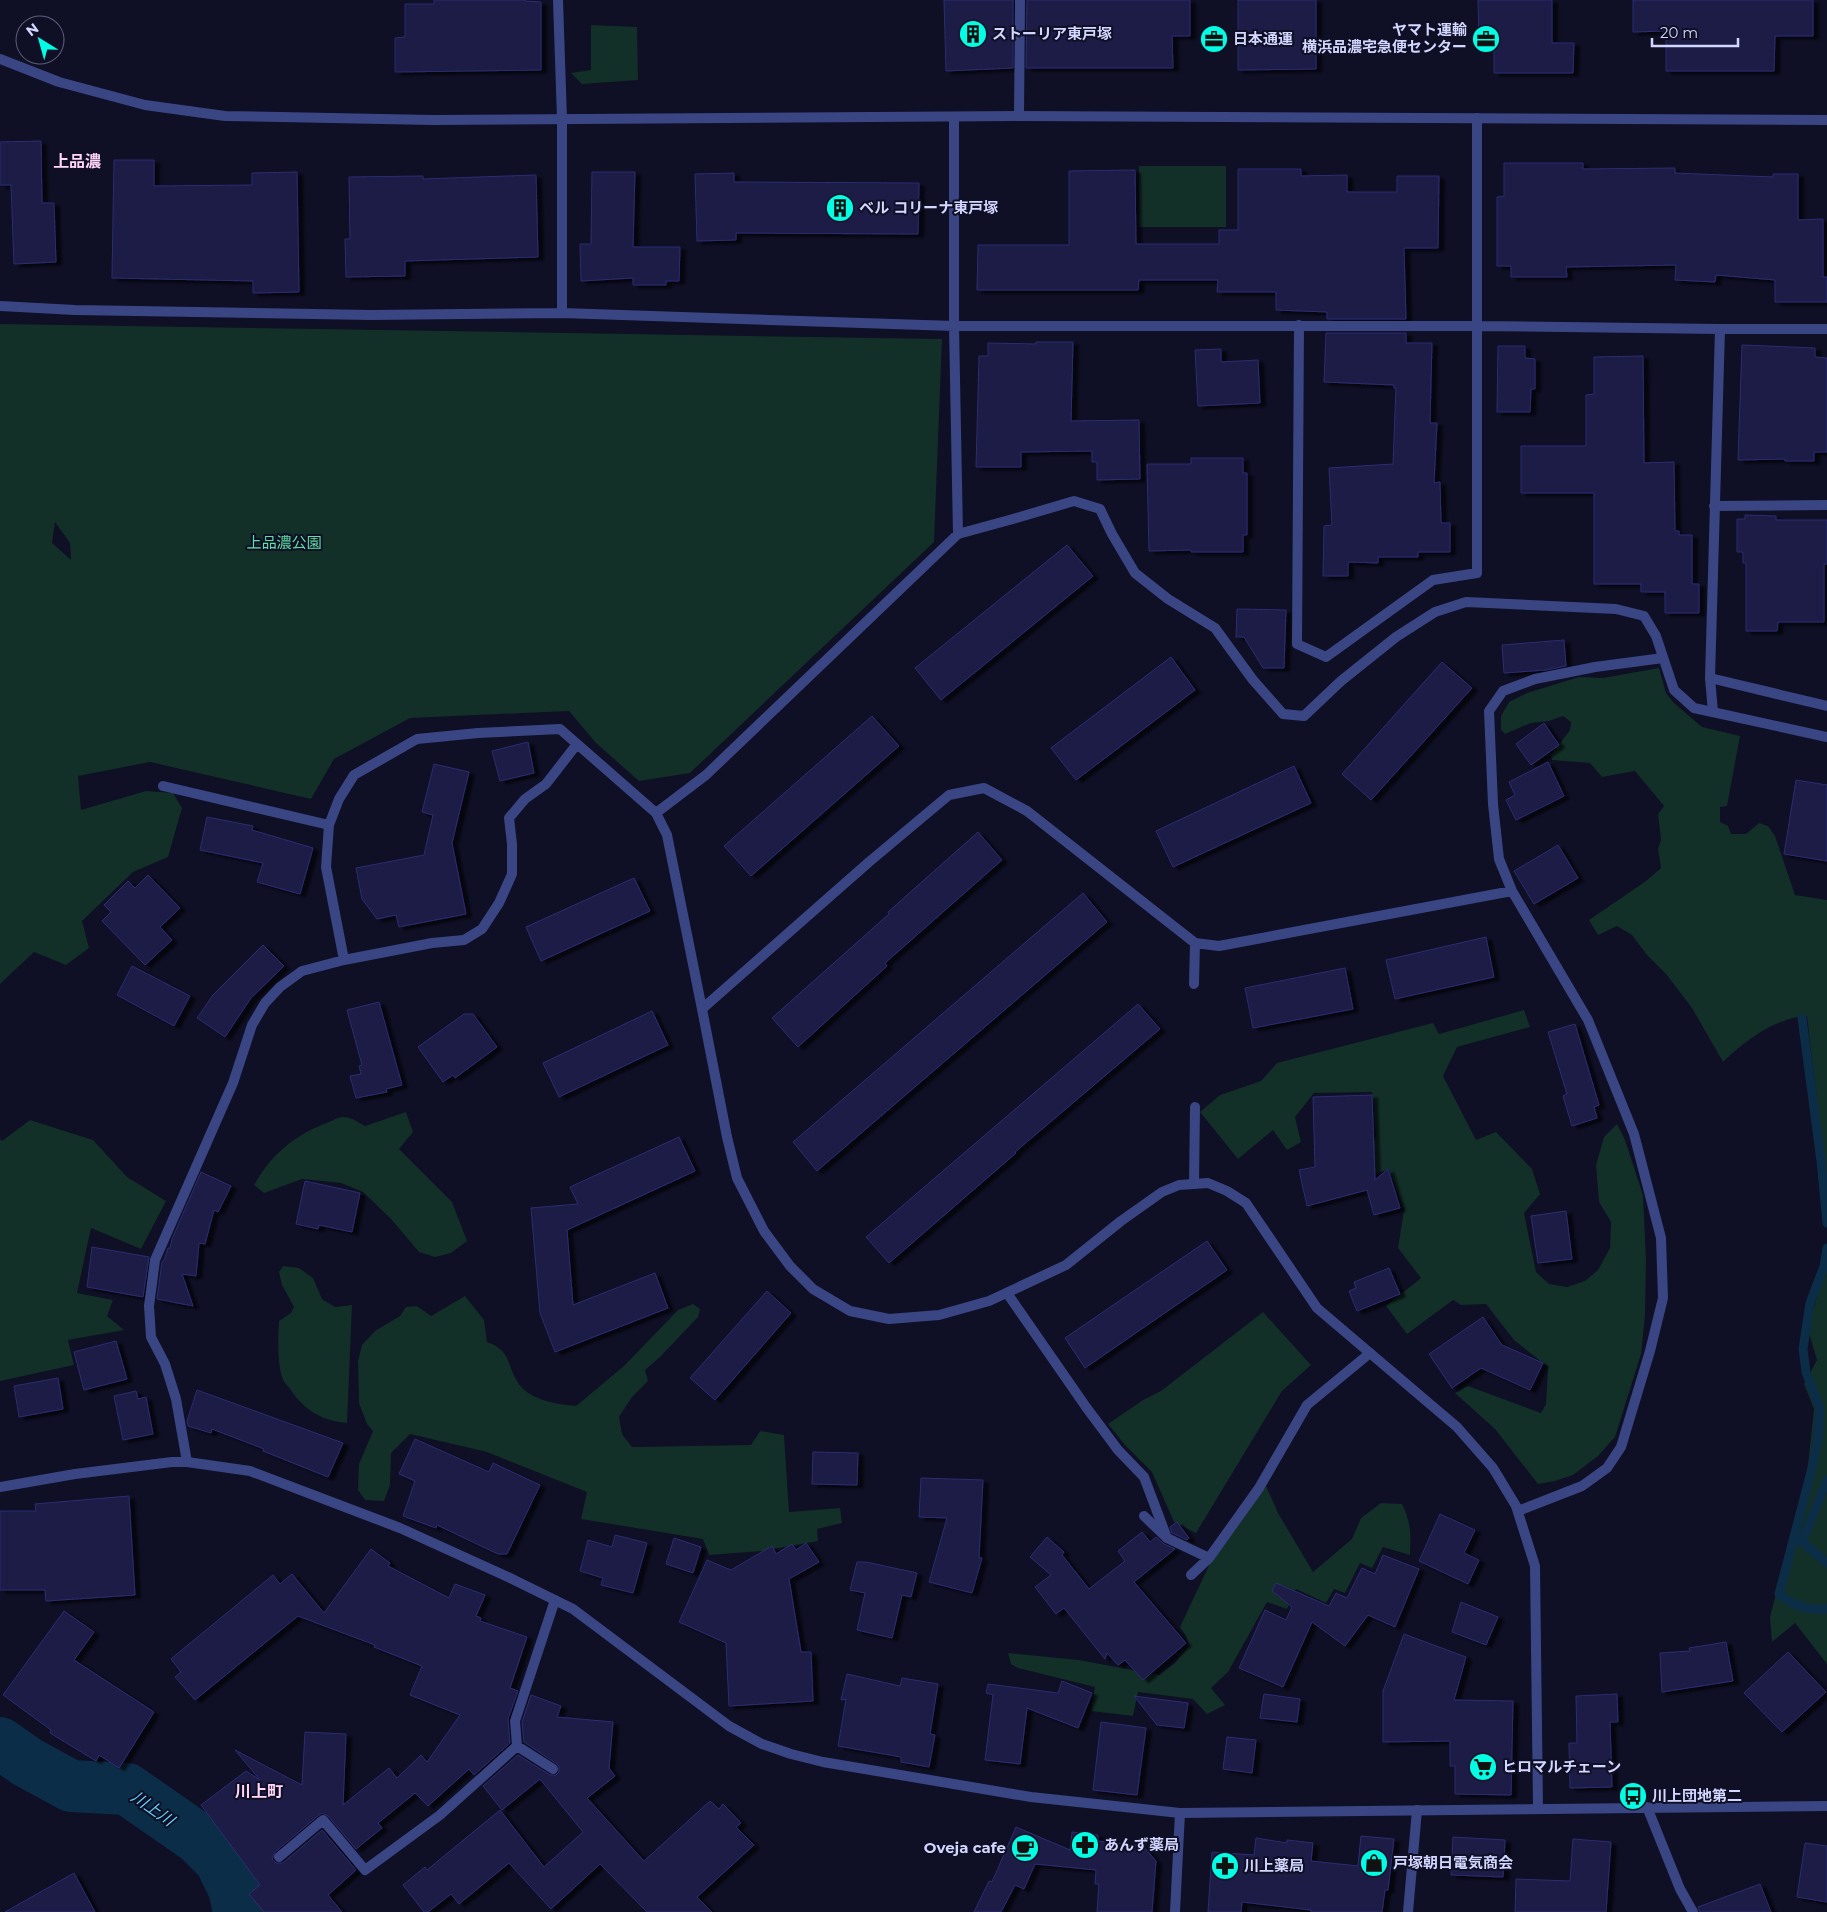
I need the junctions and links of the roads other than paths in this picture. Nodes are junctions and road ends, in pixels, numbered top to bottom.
1 (558, 0) edge
2 (1020, 0) edge
3 (0, 59) edge
4 (1019, 116) junction
5 (954, 117) junction
6 (562, 118) junction
7 (1477, 118) junction
8 (1827, 120) edge
9 (0, 306) edge
10 (562, 312) junction
11 (954, 326) junction
12 (1299, 326) junction
13 (1477, 326) junction
14 (1827, 329) edge
15 (1720, 330) junction
16 (1827, 505) edge
17 (1714, 506) junction
18 (958, 534) junction
19 (1663, 658) junction
20 (1710, 678) junction
21 (1827, 706) edge
22 (1712, 712) junction
23 (1827, 737) edge
24 (577, 744) junction
25 (163, 786) dead end
26 (656, 813) junction
27 (328, 825) junction
28 (1512, 891) junction
29 (1195, 943) junction
30 (344, 960) junction
31 (1194, 984) dead end
32 (702, 1009) junction
33 (1195, 1107) dead end
34 (1194, 1184) junction
35 (1007, 1293) junction
36 (1370, 1353) junction
37 (187, 1462) junction
38 (0, 1487) edge
39 (1518, 1511) junction
40 (1144, 1516) dead end
41 (1168, 1538) junction
42 (1209, 1558) junction
43 (1191, 1575) dead end
44 (555, 1600) junction
45 (517, 1746) junction
46 (553, 1769) dead end
47 (1827, 1806) edge
48 (1647, 1807) junction
49 (1538, 1808) junction
50 (1417, 1810) junction
51 (1180, 1813) junction
52 (279, 1857) dead end
53 (1175, 1912) edge
54 (1408, 1912) edge
55 (1693, 1912) edge

1 - 6 street
2 - 4 street
3 - 6 street
4 - 5 street
4 - 7 street
5 - 6 street
5 - 11 street
6 - 10 street
7 - 8 street
7 - 13 street
9 - 10 street
10 - 11 street
11 - 12 street
11 - 18 street
12 - 13 street
12 - 13 street
13 - 15 street
14 - 15 street
15 - 17 street
16 - 17 street
17 - 20 street
18 - 19 street
18 - 26 street
19 - 22 street
19 - 28 street
20 - 21 street
20 - 22 street
22 - 23 street
24 - 26 street
24 - 27 street
24 - 30 street
25 - 27 street
26 - 32 street
27 - 30 street
28 - 29 street
28 - 39 street
29 - 31 street
29 - 32 street
30 - 37 street
32 - 35 street
33 - 34 street
34 - 35 street
34 - 36 street
35 - 41 street
36 - 39 street
36 - 42 street
37 - 38 street
37 - 44 street
39 - 49 street
40 - 41 street
41 - 42 street
42 - 43 street
44 - 45 street
44 - 51 street
45 - 46 street
45 - 52 street
47 - 48 street
48 - 49 street
48 - 55 street
49 - 50 street
50 - 51 street
50 - 54 street
51 - 53 street

